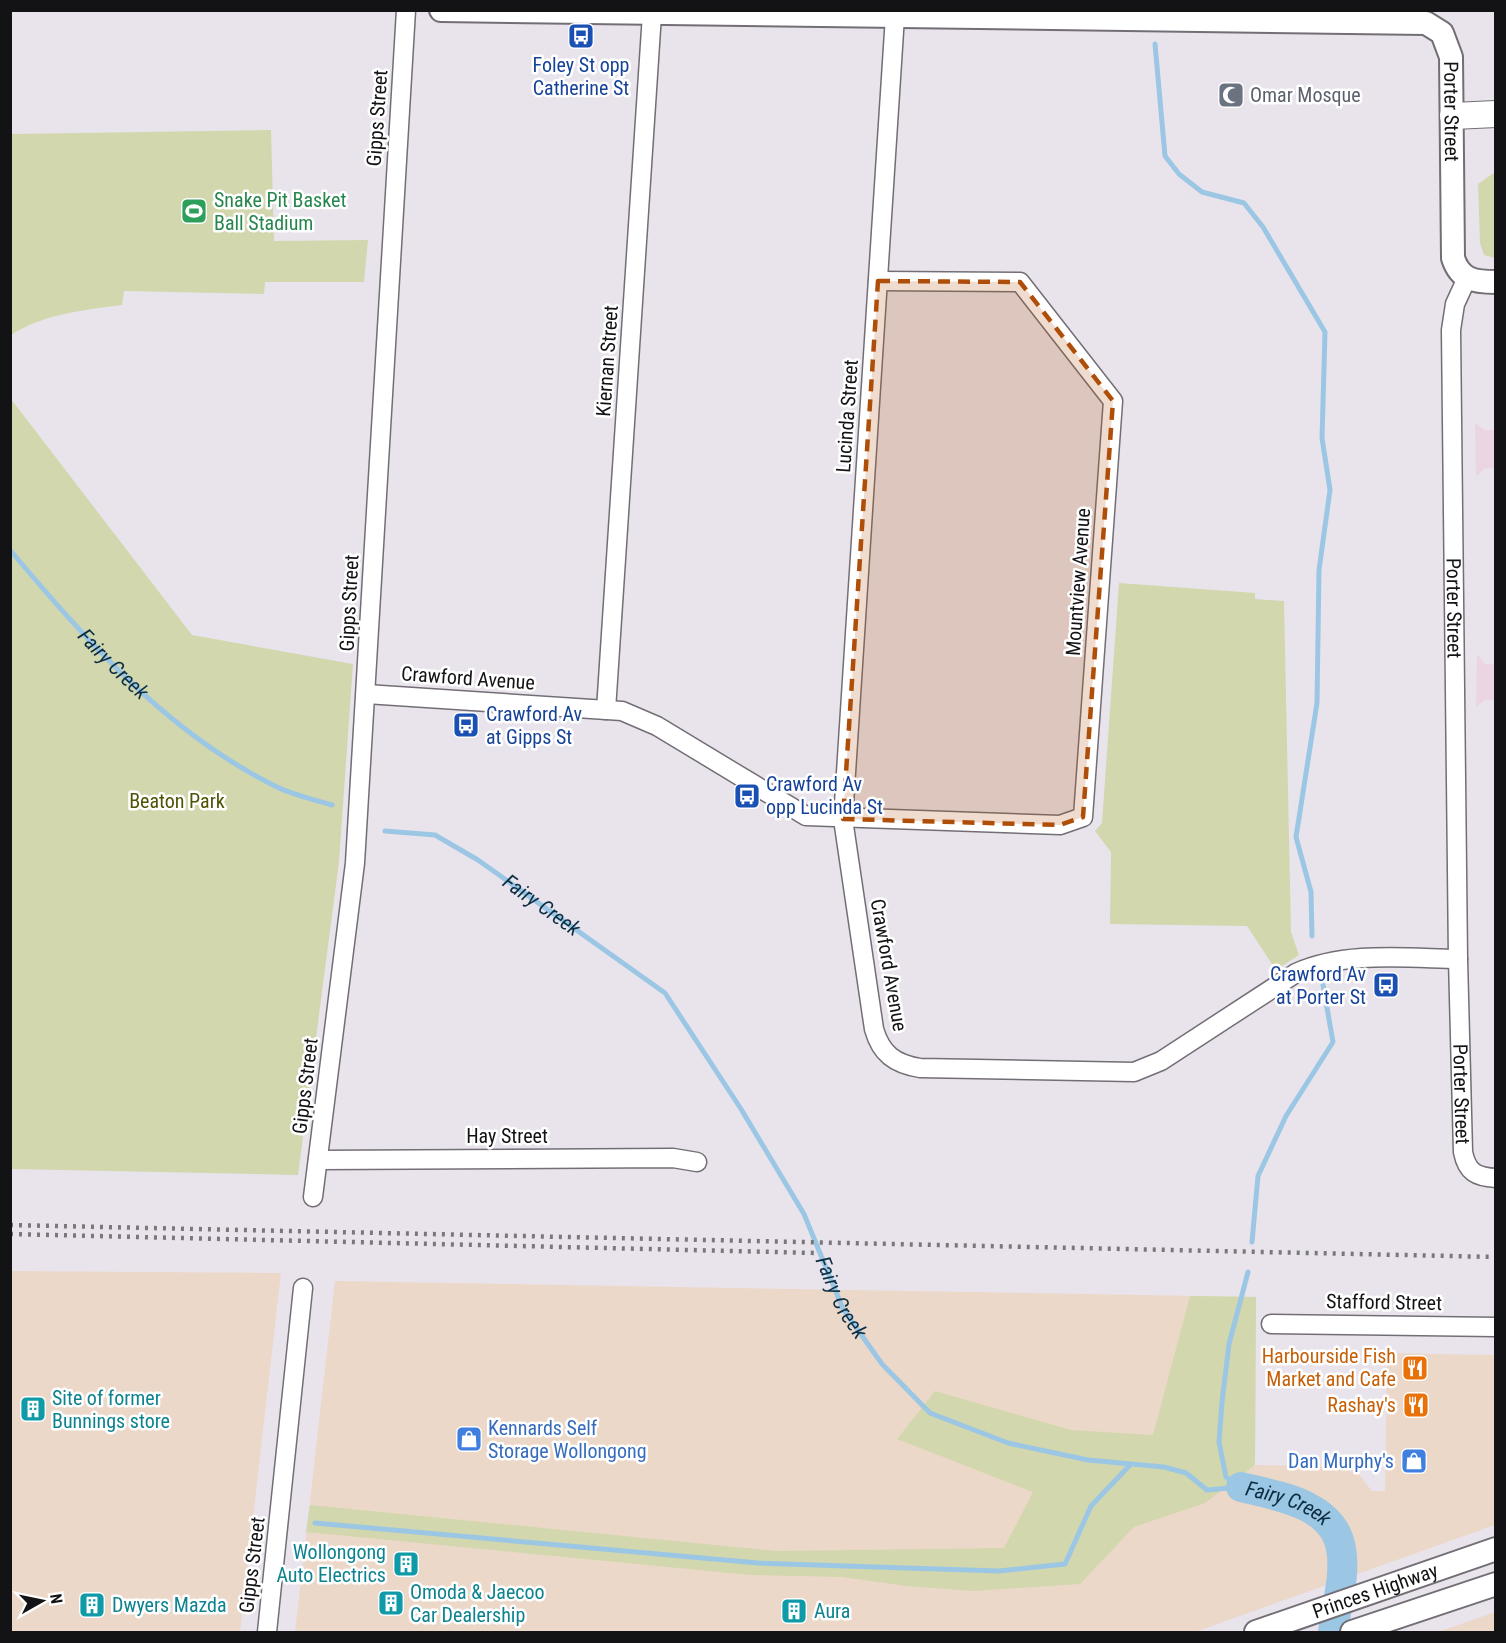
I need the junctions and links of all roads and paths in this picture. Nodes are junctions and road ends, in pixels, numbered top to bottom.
1 (406, 10) edge
2 (441, 10) edge
3 (544, 12) edge
4 (850, 13) edge
5 (652, 14) junction
6 (1211, 15) edge
7 (895, 16) junction
8 (1496, 114) edge
9 (1453, 116) junction
10 (1467, 278) junction
11 (878, 281) junction
12 (1496, 282) edge
13 (366, 694) junction
14 (606, 710) junction
15 (843, 819) junction
16 (1458, 959) junction
17 (318, 1160) junction
18 (697, 1162) dead end
19 (1496, 1178) edge
20 (313, 1197) dead end
21 (303, 1288) dead end
22 (1271, 1324) dead end
23 (1496, 1326) edge
24 (1496, 1549) edge
25 (1496, 1584) edge
26 (1355, 1631) edge
27 (267, 1632) edge
28 (1256, 1632) edge

1 - 13 street, Gipps Street
2 - 3 main road
3 - 5 main road
4 - 5 main road
4 - 7 main road
5 - 14 street, Kiernan Street
6 - 7 main road
6 - 9 main road, Porter Street
7 - 11 street, Lucinda Street
8 - 9 highway
9 - 10 main road, Porter Street
10 - 12 main road
10 - 16 street, Porter Street
11 - 15 street, Lucinda Street
11 - 15 street, Mountview Avenue
13 - 14 street, Crawford Avenue
13 - 17 street, Gipps Street
14 - 15 street, Crawford Avenue
15 - 16 street, Crawford Avenue
16 - 19 street, Porter Street
17 - 18 street, Hay Street
17 - 20 street, Gipps Street
21 - 27 street, Gipps Street
22 - 23 street, Stafford Street
24 - 28 main road, Princes Highway
25 - 26 main road, Princes Highway

